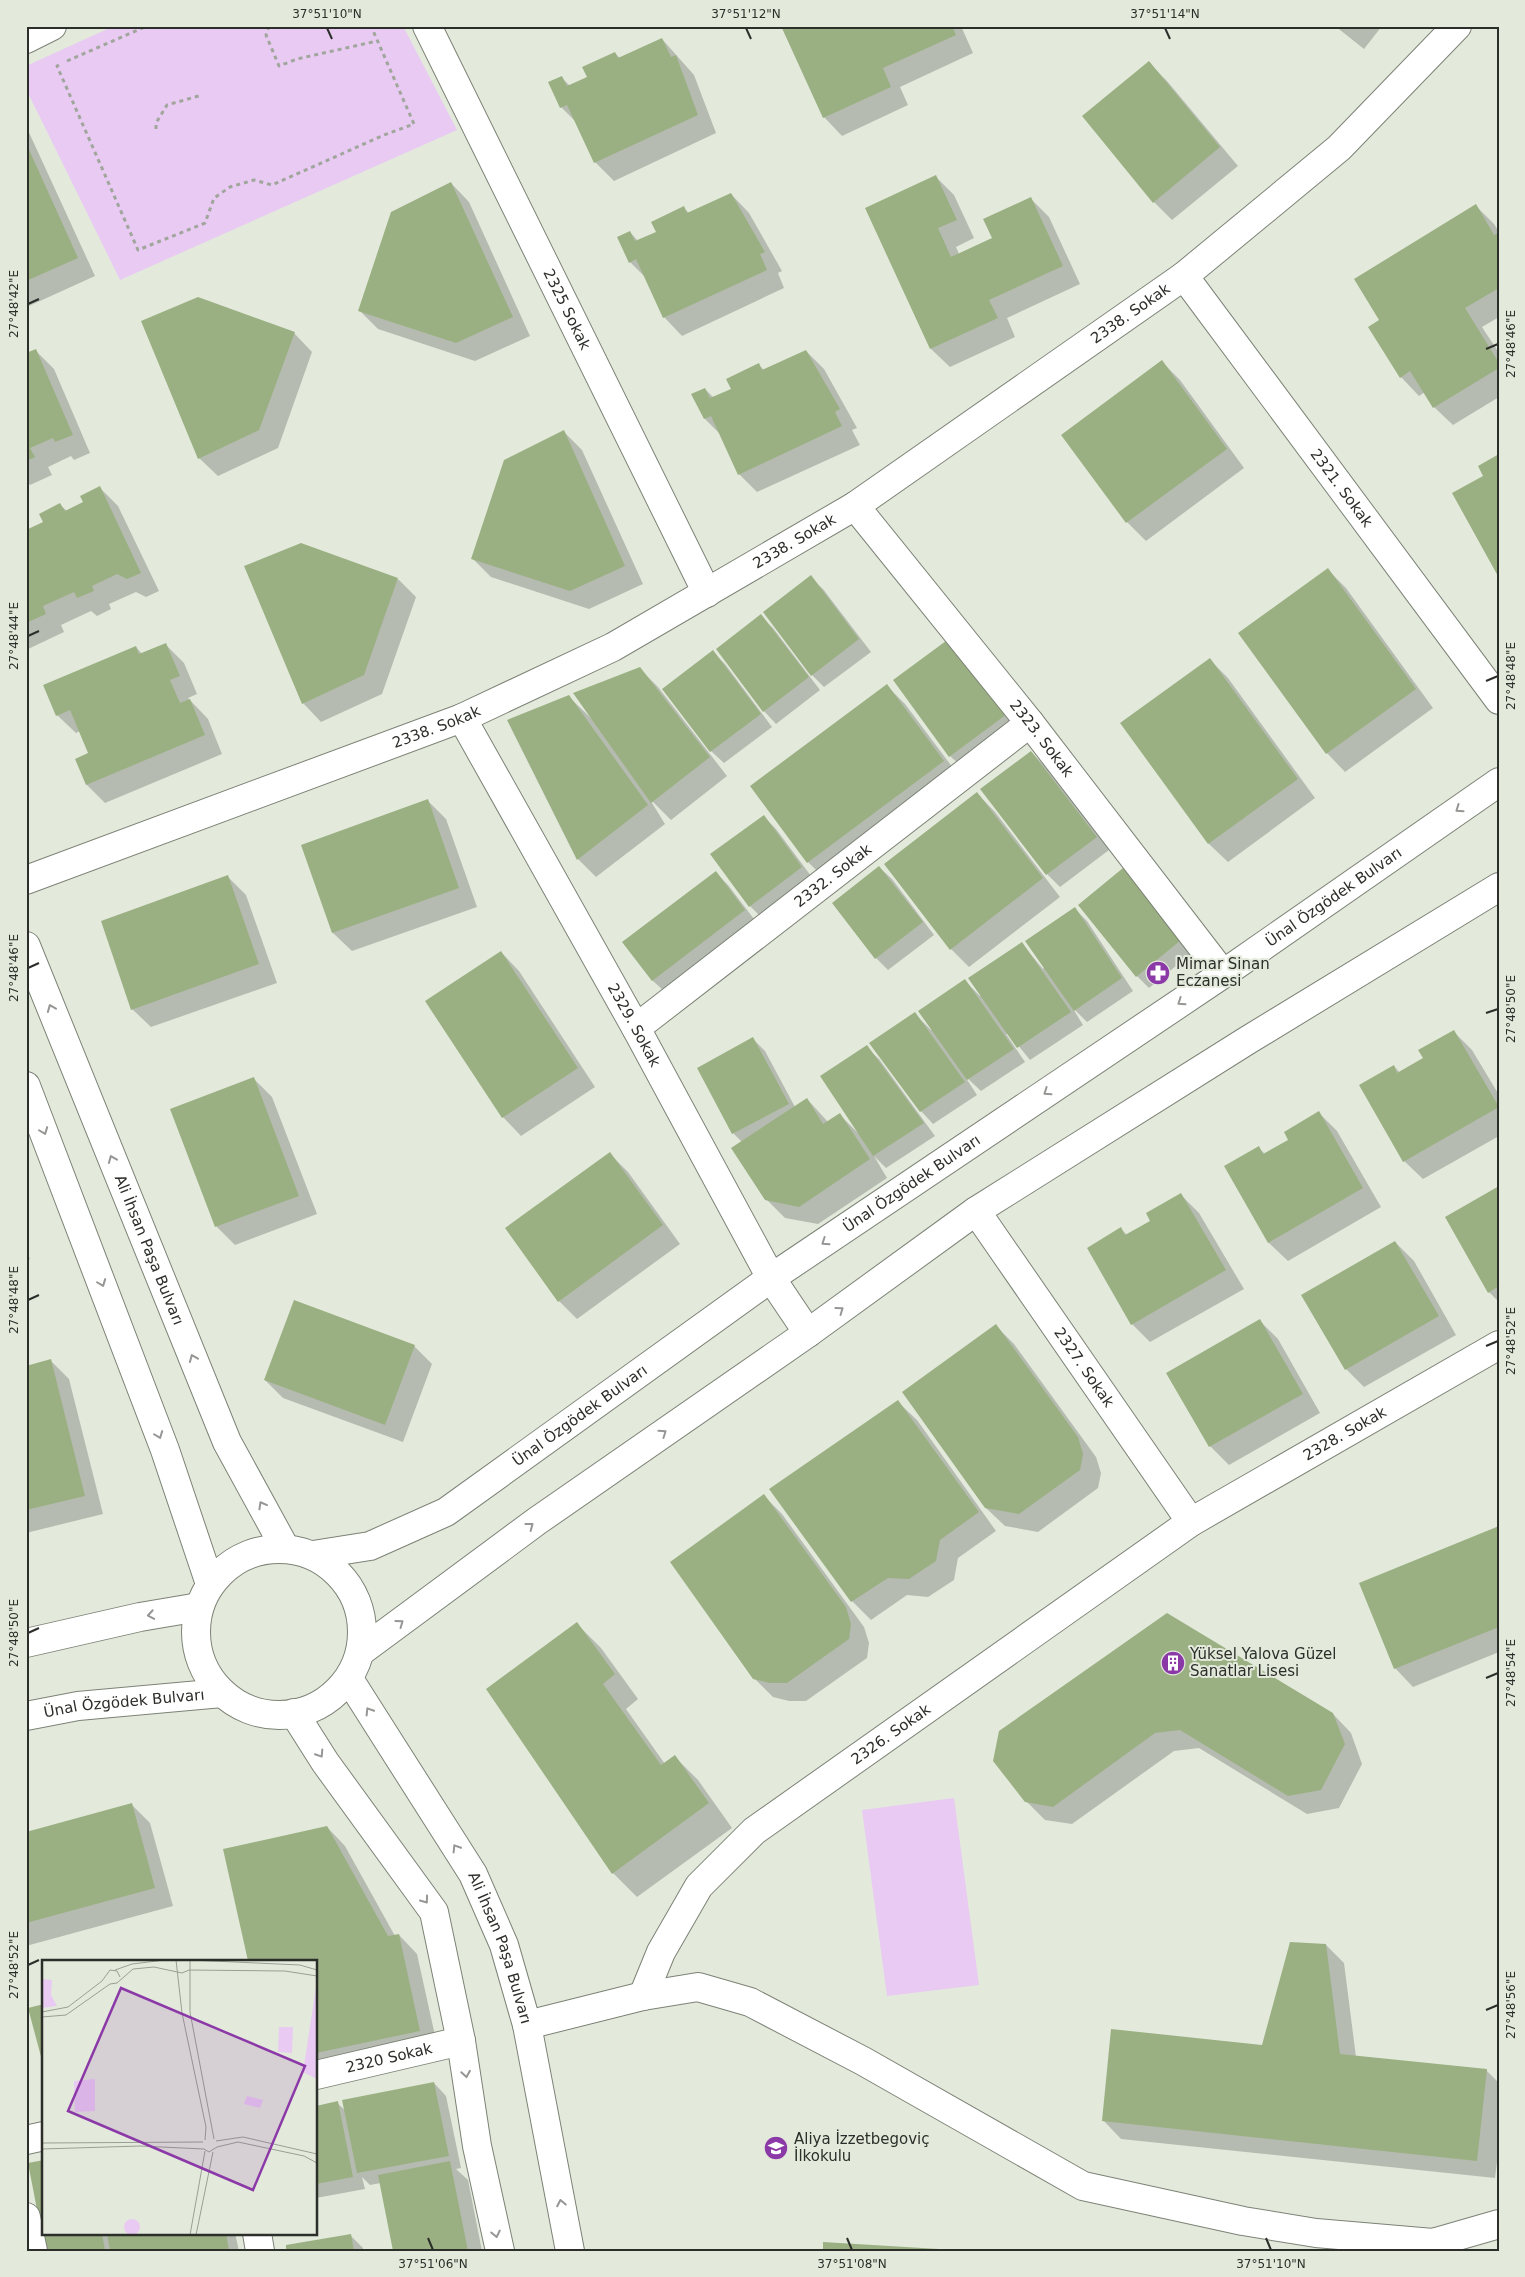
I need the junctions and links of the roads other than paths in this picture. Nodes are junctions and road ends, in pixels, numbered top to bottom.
1 (52, 26) edge
2 (428, 26) edge
3 (1457, 26) edge
4 (26, 39) edge
5 (1184, 276) junction
6 (855, 506) junction
7 (706, 593) junction
8 (1499, 700) edge
9 (462, 718) junction
10 (1030, 723) junction
11 (1499, 782) edge
12 (26, 880) edge
13 (1499, 887) edge
14 (26, 946) edge
15 (1223, 974) junction
16 (636, 1028) junction
17 (26, 1086) edge
18 (976, 1211) junction
19 (771, 1278) junction
20 (808, 1333) junction
21 (1499, 1345) edge
22 (1192, 1522) junction
23 (285, 1548) junction
24 (313, 1555) junction
25 (204, 1596) junction
26 (26, 1643) edge
27 (360, 1652) junction
28 (349, 1678) junction
29 (222, 1693) junction
30 (294, 1713) junction
31 (26, 1716) edge
32 (643, 1996) junction
33 (527, 2025) junction
34 (461, 2041) junction
35 (318, 2075) edge
36 (42, 2136) edge
37 (26, 2140) edge
38 (26, 2217) edge
39 (1499, 2224) edge
40 (257, 2234) edge
41 (1433, 2247) edge
42 (33, 2251) edge
43 (260, 2251) edge
44 (500, 2251) edge
45 (570, 2251) edge

1 - 4 street
2 - 7 street, 2325 Sokak
3 - 5 street, 2338. Sokak
5 - 6 street, 2338. Sokak
5 - 8 street, 2321. Sokak
6 - 7 street, 2338. Sokak
6 - 10 street, 2323. Sokak
7 - 9 street, 2338. Sokak
9 - 12 street, 2338. Sokak
9 - 16 street, 2329. Sokak
10 - 15 street, 2323. Sokak
10 - 16 street, 2332. Sokak
11 -> 15 street, Ünal Özgödek Bulvarı
13 - 18 street
23 -> 14 street, Ali İhsan Paşa Bulvarı
15 -> 19 street, Ünal Özgödek Bulvarı
16 - 19 street, 2329. Sokak
17 -> 25 street
20 -> 18 street
18 - 22 street, 2327. Sokak
19 - 20 street, 2329. Sokak
19 - 24 street, Ünal Özgödek Bulvarı
27 -> 20 street
21 - 22 street, 2328. Sokak
22 - 32 street, 2326. Sokak
23 - 24 street
23 - 25 street
24 - 27 street
25 -> 26 street
25 - 29 street
27 - 28 street
28 - 30 street
33 -> 28 street, Ali İhsan Paşa Bulvarı
29 - 30 street
29 - 31 street, Ünal Özgödek Bulvarı
30 -> 34 street
32 - 33 street
32 - 41 street
45 -> 33 street, Ali İhsan Paşa Bulvarı
34 - 35 street, 2320 Sokak
34 -> 44 street
36 - 37 street
38 - 42 street
39 - 41 street
40 - 43 street

